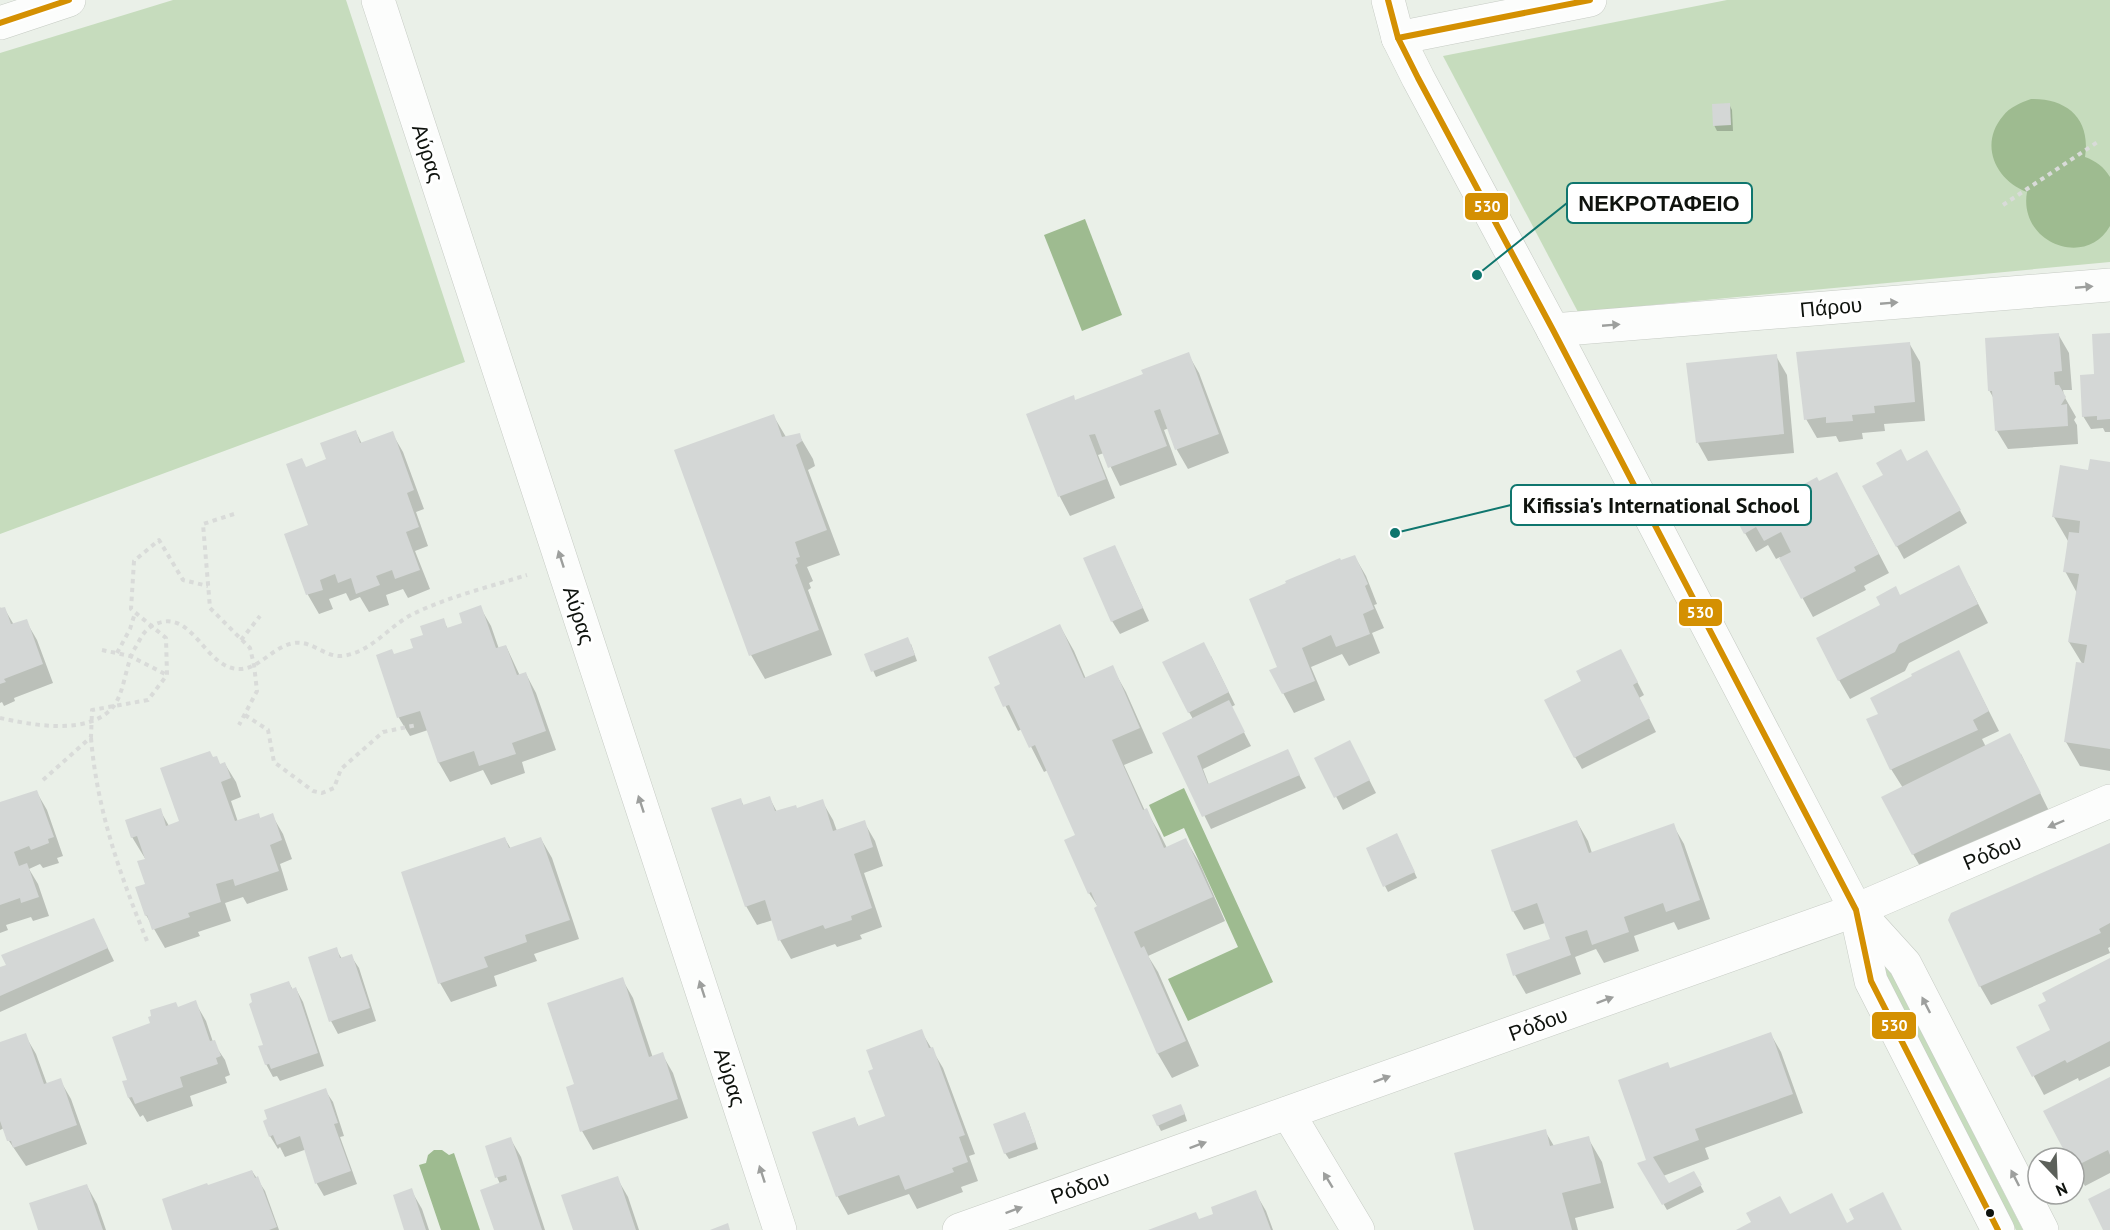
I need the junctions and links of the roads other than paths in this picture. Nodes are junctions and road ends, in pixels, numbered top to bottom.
1 (69, 0) edge
2 (378, 0) edge
3 (1388, 0) edge
4 (1590, 0) edge
5 (1536, 5) edge
6 (0, 23) edge
7 (1398, 38) junction
8 (2110, 285) edge
9 (1553, 330) junction
10 (2110, 801) edge
11 (1856, 910) junction
12 (1288, 1113) junction
13 (780, 1230) edge
14 (959, 1230) edge
15 (1358, 1230) edge
16 (1998, 1230) edge
17 (2042, 1230) edge

1 - 6 street
13 -> 2 street, Αύρας
3 - 7 street
4 - 5 street
5 - 7 street
7 - 9 street
9 -> 8 street, Πάρου
9 - 11 street
10 -> 11 street, Ρόδου
12 -> 11 street, Ρόδου
11 - 16 street
17 -> 11 street
14 -> 12 street, Ρόδου
15 -> 12 street

